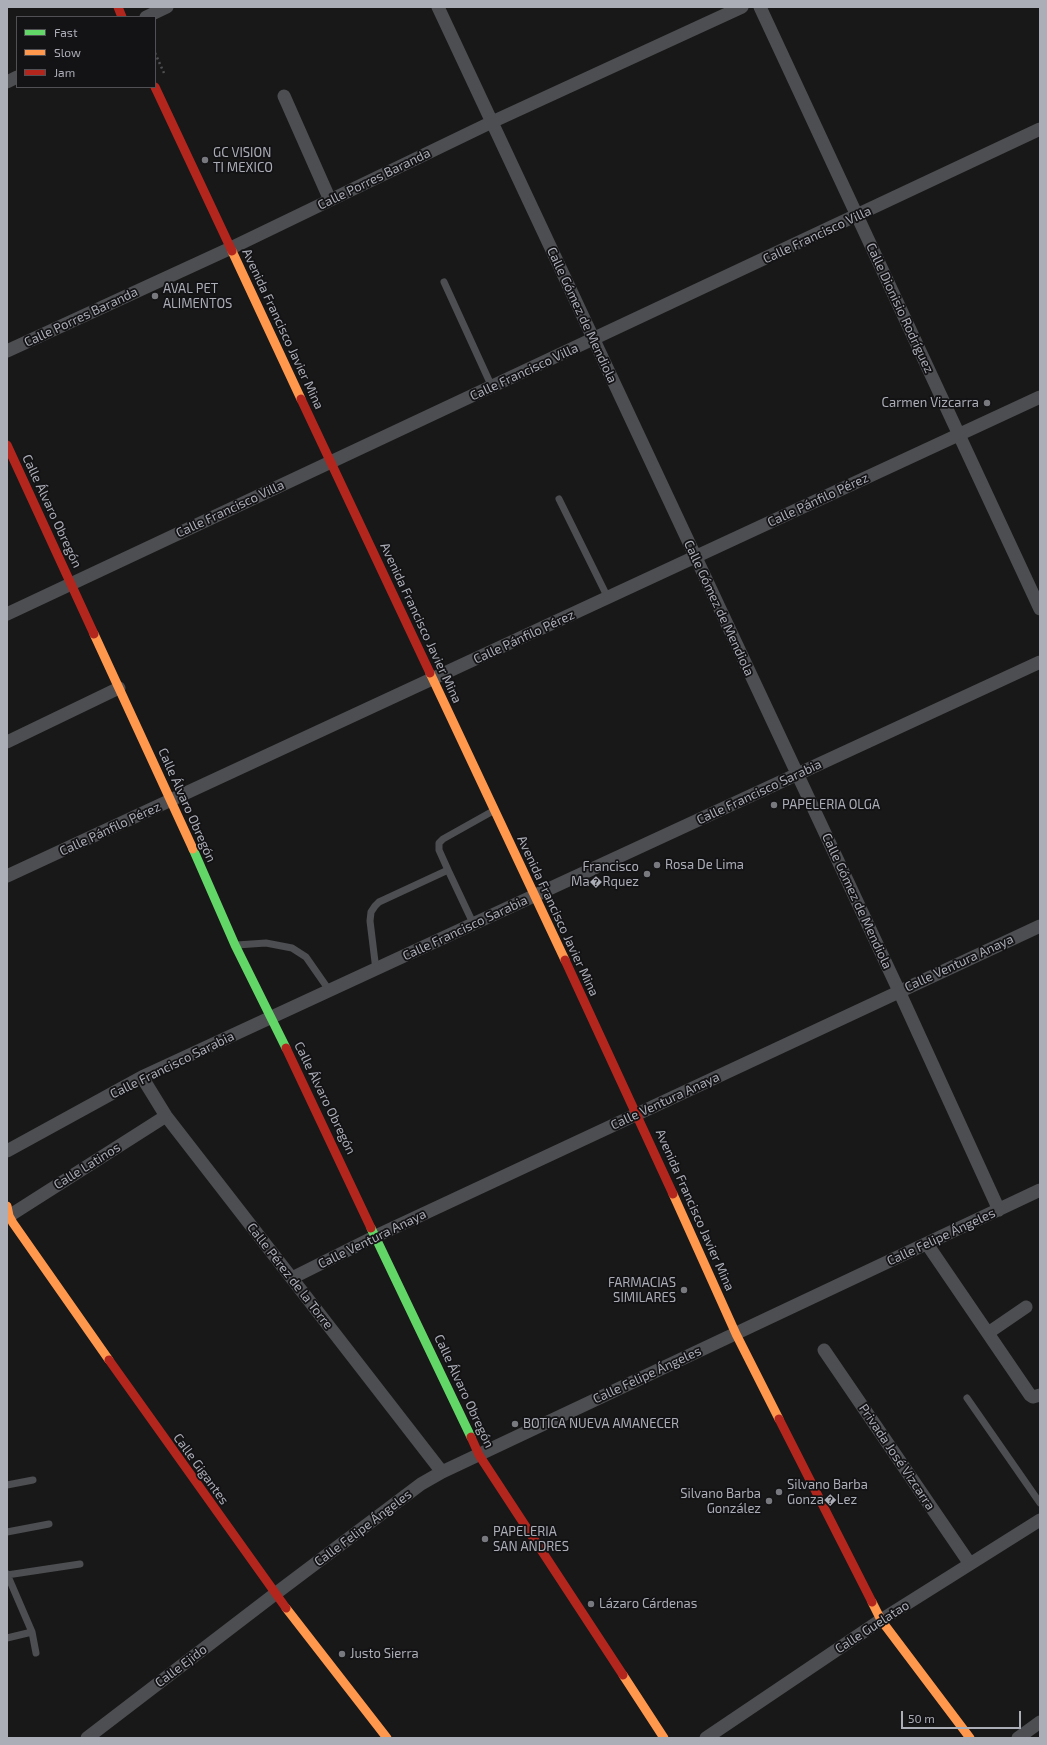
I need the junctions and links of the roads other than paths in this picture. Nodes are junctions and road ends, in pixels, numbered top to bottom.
1 (167, 7) edge
2 (438, 7) edge
3 (742, 7) edge
4 (760, 7) edge
5 (148, 16) edge
6 (16, 78) edge
7 (7, 82) edge
8 (155, 88) edge
9 (284, 96) dead end
10 (492, 122) junction
11 (1040, 129) edge
12 (330, 200) junction
13 (857, 216) junction
14 (231, 248) junction
15 (444, 282) dead end
16 (594, 340) junction
17 (7, 351) edge
18 (492, 387) junction
19 (1040, 397) edge
20 (959, 434) junction
21 (7, 445) edge
22 (331, 461) junction
23 (559, 499) dead end
24 (695, 557) junction
25 (72, 585) junction
26 (608, 598) junction
27 (1040, 609) edge
28 (7, 614) edge
29 (1040, 662) edge
30 (433, 679) junction
31 (119, 688) junction
32 (7, 742) edge
33 (797, 774) junction
34 (171, 801) junction
35 (494, 810) junction
36 (448, 870) junction
37 (7, 876) edge
38 (534, 896) junction
39 (473, 923) junction
40 (1040, 926) edge
41 (235, 945) junction
42 (376, 970) junction
43 (329, 990) junction
44 (899, 991) junction
45 (272, 1017) junction
46 (142, 1077) junction
47 (637, 1114) junction
48 (166, 1116) junction
49 (7, 1151) edge
50 (1040, 1190) edge
51 (999, 1210) junction
52 (8, 1211) edge
53 (376, 1236) junction
54 (927, 1244) junction
55 (292, 1278) junction
56 (1026, 1307) dead end
57 (988, 1333) junction
58 (736, 1334) junction
59 (824, 1350) dead end
60 (1040, 1394) edge
61 (967, 1398) dead end
62 (479, 1455) junction
63 (442, 1472) junction
64 (33, 1480) dead end
65 (7, 1485) edge
66 (1040, 1503) edge
67 (1040, 1520) edge
68 (49, 1524) dead end
69 (7, 1532) edge
70 (80, 1564) dead end
71 (970, 1564) junction
72 (7, 1575) edge
73 (275, 1594) junction
74 (881, 1620) junction
75 (32, 1632) junction
76 (7, 1638) edge
77 (36, 1653) dead end
78 (1040, 1722) edge
79 (94, 1736) edge
80 (387, 1738) edge
81 (664, 1738) edge
82 (706, 1738) edge
83 (970, 1738) edge
84 (1018, 1738) edge

1 - 5 street
2 - 10 street, Calle Gómez de Mendiola
3 - 10 street, Calle Porres Baranda
4 - 13 street, Calle Dionisio Rodríguez
6 - 7 street
8 - 14 main road, Avenida Francisco Javier Mina
9 - 12 street
10 - 12 street, Calle Porres Baranda
10 - 16 street, Calle Gómez de Mendiola
11 - 13 street, Calle Francisco Villa
12 - 14 street, Calle Porres Baranda
13 - 16 street, Calle Francisco Villa
13 - 20 street, Calle Dionisio Rodríguez
14 - 17 street, Calle Porres Baranda
14 - 22 main road, Avenida Francisco Javier Mina
15 - 18 lane
16 - 18 street, Calle Francisco Villa
16 - 24 street, Calle Gómez de Mendiola
18 - 22 street, Calle Francisco Villa
19 - 20 street, Calle Pánfilo Pérez
20 - 24 street, Calle Pánfilo Pérez
20 - 27 street, Calle Dionisio Rodríguez
21 - 25 main road, Calle Álvaro Obregón
22 - 25 street, Calle Francisco Villa
22 - 30 main road, Avenida Francisco Javier Mina
23 - 26 lane
24 - 26 street, Calle Pánfilo Pérez
24 - 33 street, Calle Gómez de Mendiola
25 - 28 street, Calle Francisco Villa
25 - 31 main road, Calle Álvaro Obregón
26 - 30 street, Calle Pánfilo Pérez
29 - 33 street, Calle Francisco Sarabia
30 - 34 street, Calle Pánfilo Pérez
30 - 35 main road, Avenida Francisco Javier Mina
31 - 32 street
31 - 34 main road, Calle Álvaro Obregón
33 - 38 street, Calle Francisco Sarabia
33 - 44 street, Calle Gómez de Mendiola
34 - 37 street, Calle Pánfilo Pérez
34 - 41 main road, Calle Álvaro Obregón
35 - 36 lane
35 - 38 main road, Avenida Francisco Javier Mina
36 - 39 lane
36 - 42 lane
38 - 39 street, Calle Francisco Sarabia
38 - 47 main road, Avenida Francisco Javier Mina
39 - 42 street, Calle Francisco Sarabia
40 - 44 street, Calle Ventura Anaya
41 - 43 lane
41 - 45 main road, Calle Álvaro Obregón
42 - 43 street, Calle Francisco Sarabia
43 - 45 street, Calle Francisco Sarabia
44 - 47 street, Calle Ventura Anaya
44 - 51 street, Calle Gómez de Mendiola
45 - 46 street, Calle Francisco Sarabia
45 - 53 main road, Calle Álvaro Obregón
46 - 48 street, Calle Pérez de la Torre
46 - 49 street, Calle Francisco Sarabia
47 - 53 street, Calle Ventura Anaya
47 - 58 main road, Avenida Francisco Javier Mina
48 - 52 street, Calle Latinos
48 - 55 street, Calle Pérez de la Torre
50 - 51 street, Calle Felipe Ángeles
51 - 54 street, Calle Felipe Ángeles
52 - 73 main road, Calle Gigantes
53 - 55 street, Calle Ventura Anaya
53 - 62 main road, Calle Álvaro Obregón
54 - 57 street
54 - 58 street, Calle Felipe Ángeles
55 - 63 street, Calle Pérez de la Torre
56 - 57 street
57 - 60 street
58 - 62 street, Calle Felipe Ángeles
58 - 74 main road, Avenida Francisco Javier Mina
59 - 71 street, Privada José Vizcarra
61 - 66 lane
62 - 63 street, Calle Felipe Ángeles
62 - 81 main road, Calle Álvaro Obregón
63 - 73 street, Calle Felipe Ángeles
64 - 65 lane
67 - 71 street, Calle Guelatao
68 - 69 lane
70 - 72 lane
71 - 74 street, Calle Guelatao
72 - 75 lane
73 - 79 street, Calle Ejido
73 - 80 main road, Calle Gigantes
74 - 82 street, Calle Guelatao
74 - 83 main road, Avenida Francisco Javier Mina
75 - 76 lane
75 - 77 lane
78 - 84 street

